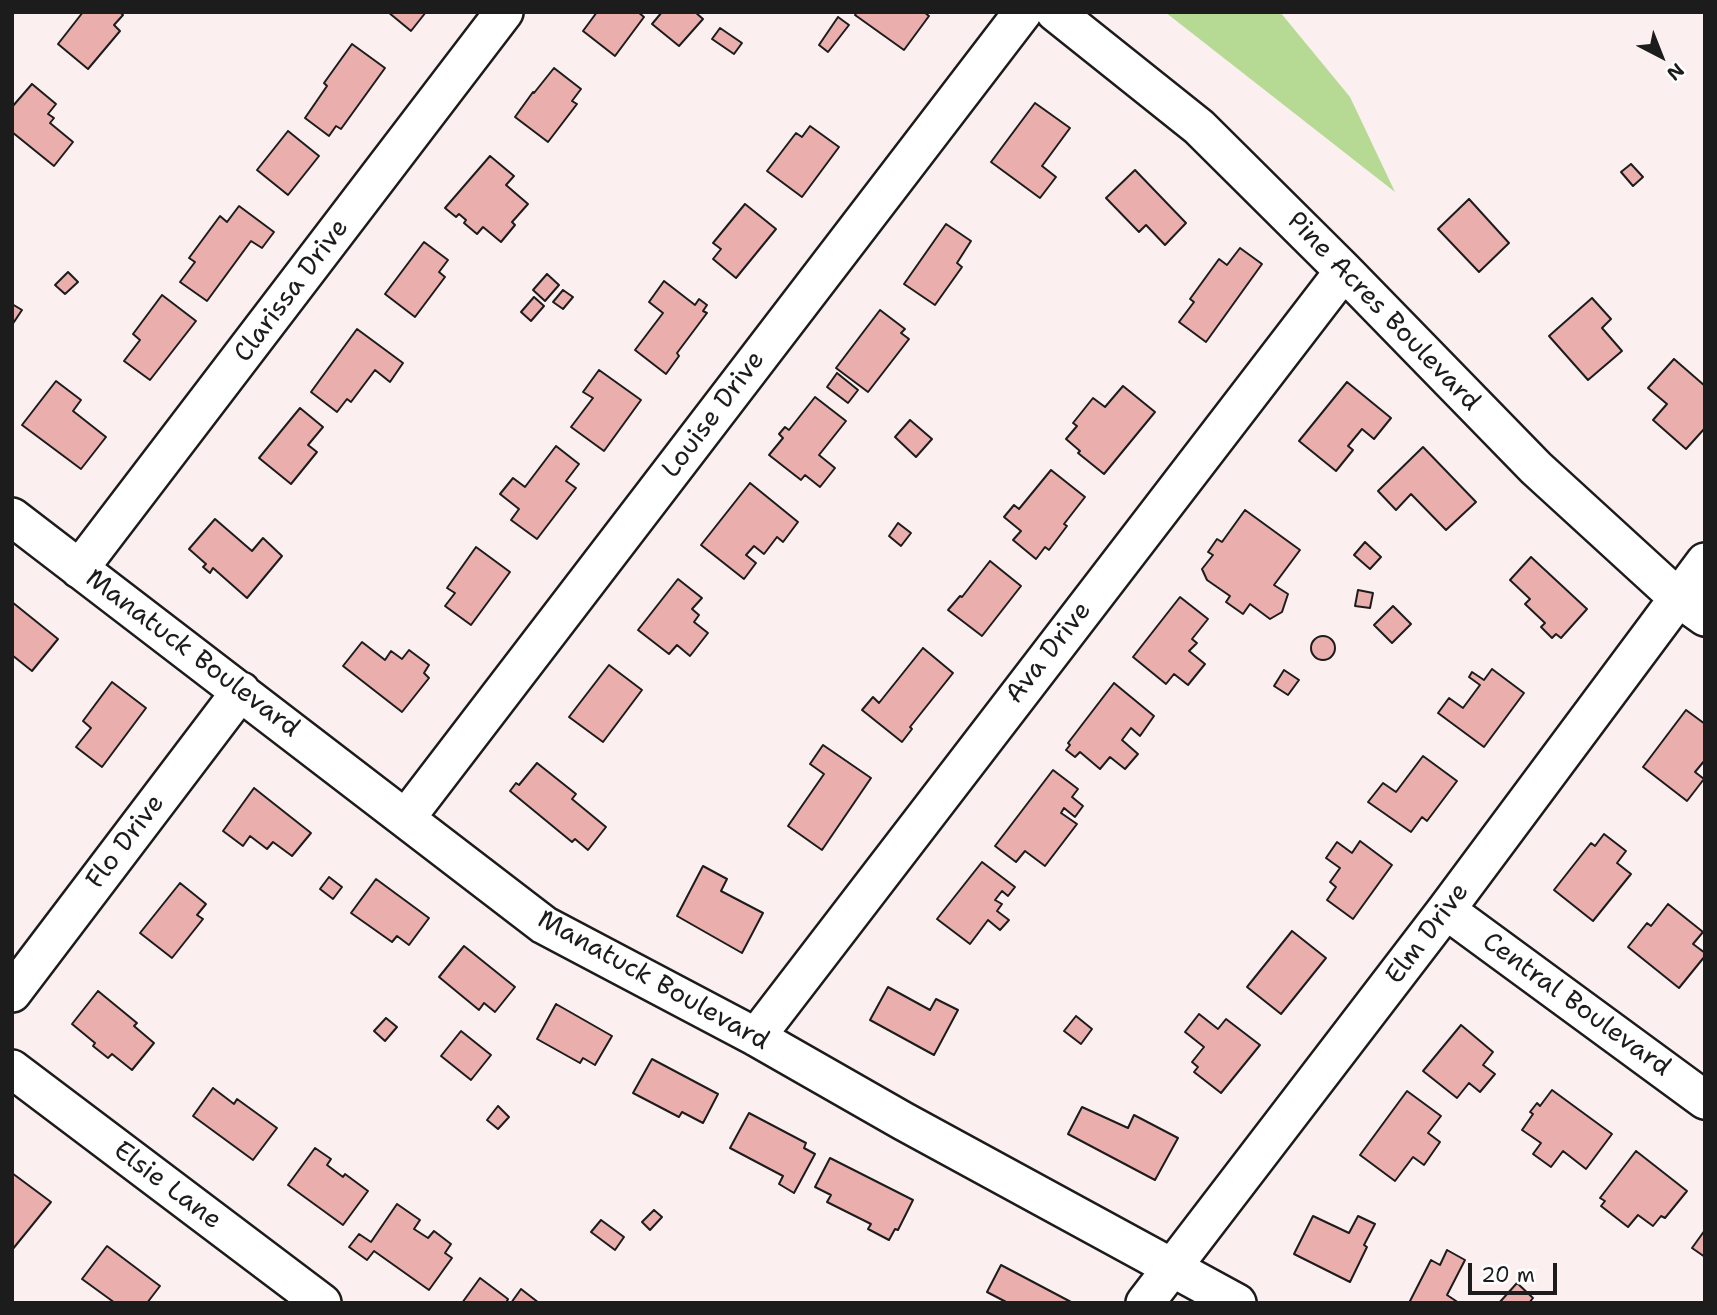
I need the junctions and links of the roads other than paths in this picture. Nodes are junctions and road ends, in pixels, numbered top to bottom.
1 (505, 12) edge
2 (1023, 12) edge
3 (1055, 12) edge
4 (1345, 271) junction
5 (12, 517) edge
6 (1705, 562) edge
7 (79, 569) junction
8 (1691, 607) edge
9 (240, 691) junction
10 (406, 818) junction
11 (1446, 911) junction
12 (12, 993) edge
13 (756, 1037) junction
14 (12, 1069) edge
15 (1705, 1100) edge
16 (1173, 1267) junction
17 (322, 1303) edge
18 (1145, 1303) edge
19 (1237, 1303) edge

1 - 7 street, Clarissa Drive
2 - 10 street, Louise Drive
3 - 4 street, Pine Acres Boulevard
4 - 8 street, Pine Acres Boulevard
4 - 13 street, Ava Drive
5 - 7 street, Manatuck Boulevard
6 - 8 street, Elm Drive
7 - 9 street, Manatuck Boulevard
8 - 11 street, Elm Drive
9 - 10 street, Manatuck Boulevard
9 - 12 street, Flo Drive
10 - 13 street, Manatuck Boulevard
11 - 15 street, Central Boulevard
11 - 16 street, Elm Drive
13 - 16 street, Manatuck Boulevard
14 - 17 street, Elsie Lane
16 - 18 street, Elm Drive
16 - 19 street, Manatuck Boulevard

